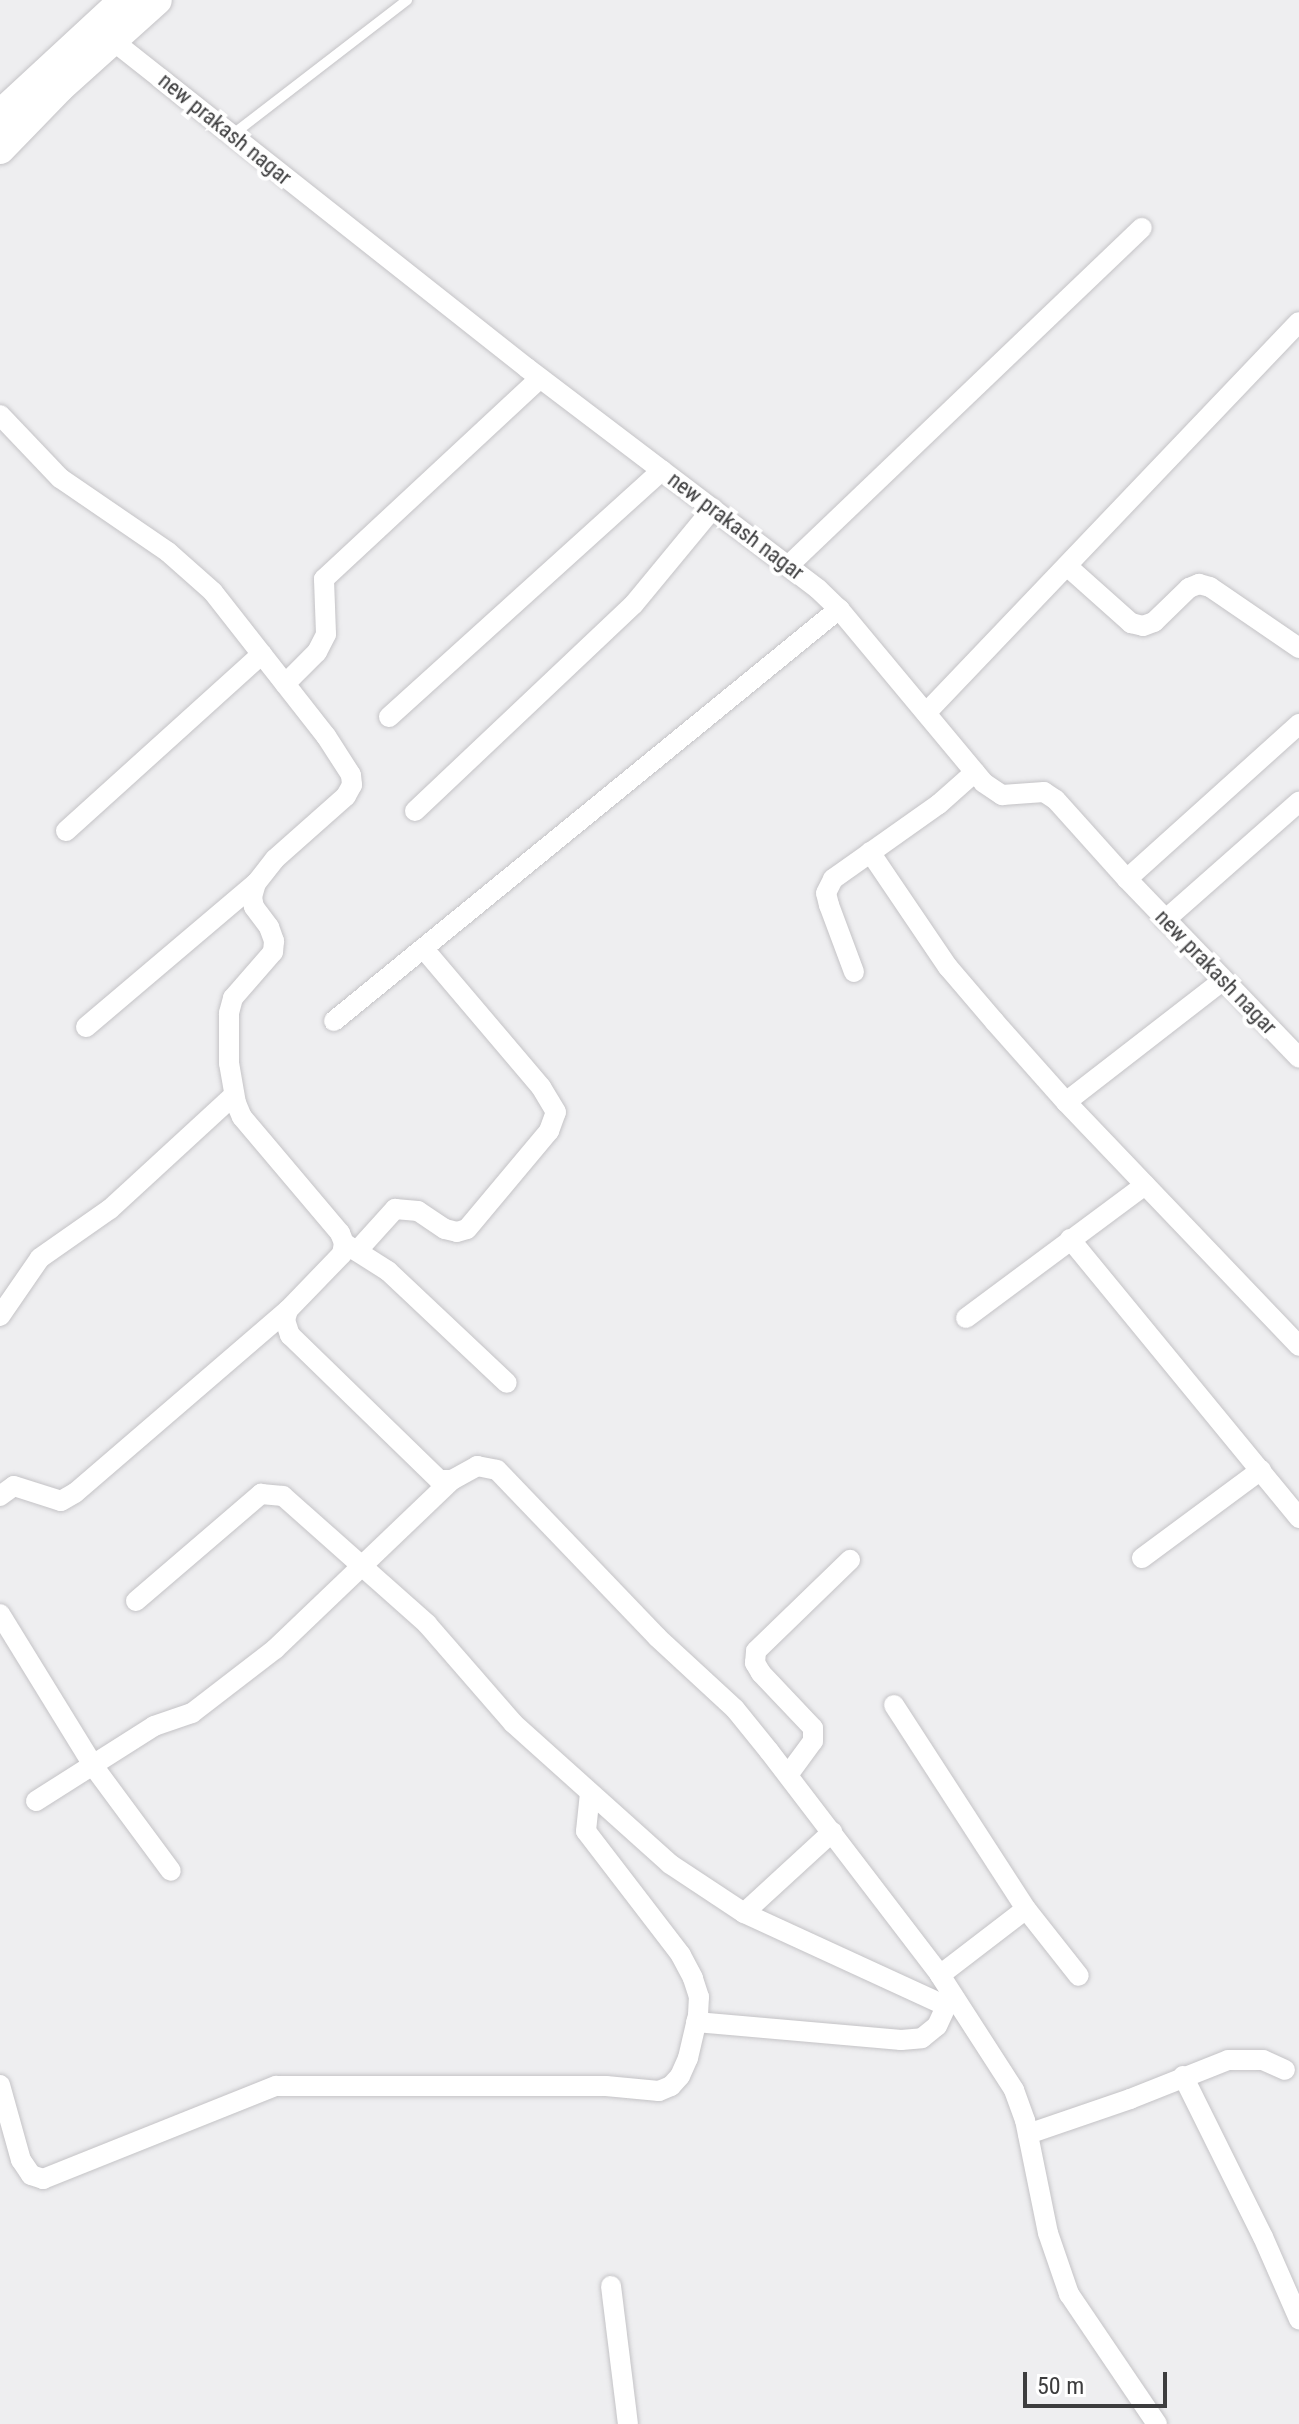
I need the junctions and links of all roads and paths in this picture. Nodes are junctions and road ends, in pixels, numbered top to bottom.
1 (124, 0) edge
2 (157, 0) edge
3 (407, 0) edge
4 (112, 40) junction
5 (0, 115) edge
6 (232, 135) junction
7 (0, 149) edge
8 (1142, 228) dead end
9 (1299, 322) edge
10 (540, 378) junction
11 (0, 415) edge
12 (662, 470) junction
13 (713, 508) junction
14 (789, 565) junction
15 (1067, 566) junction
16 (839, 609) junction
17 (1299, 648) edge
18 (262, 654) junction
19 (285, 684) junction
20 (926, 713) junction
21 (389, 717) dead end
22 (1299, 724) edge
23 (975, 772) junction
24 (1299, 802) edge
25 (415, 811) dead end
26 (66, 831) dead end
27 (870, 852) junction
28 (1127, 879) junction
29 (256, 883) junction
30 (1165, 920) junction
31 (423, 948) junction
32 (854, 972) dead end
33 (1223, 980) junction
34 (334, 1021) dead end
35 (86, 1027) dead end
36 (1299, 1058) edge
37 (234, 1095) junction
38 (1066, 1102) junction
39 (1145, 1185) junction
40 (1070, 1239) junction
41 (351, 1247) junction
42 (288, 1310) junction
43 (0, 1316) edge
44 (966, 1318) dead end
45 (1299, 1346) edge
46 (507, 1383) dead end
47 (1261, 1470) junction
48 (452, 1480) junction
49 (0, 1496) edge
50 (1299, 1518) edge
51 (1142, 1558) dead end
52 (850, 1560) dead end
53 (363, 1568) junction
54 (136, 1601) dead end
55 (0, 1614) edge
56 (894, 1705) dead end
57 (94, 1767) junction
58 (788, 1775) junction
59 (590, 1793) junction
60 (36, 1801) dead end
61 (832, 1832) junction
62 (171, 1871) dead end
63 (1026, 1909) junction
64 (744, 1913) junction
65 (940, 1975) junction
66 (1079, 1976) dead end
67 (949, 1999) junction
68 (696, 2022) junction
69 (1285, 2070) dead end
70 (1183, 2076) junction
71 (0, 2085) edge
72 (1028, 2134) junction
73 (611, 2286) dead end
74 (1299, 2319) edge
75 (628, 2424) edge
76 (1157, 2424) edge

1 - 5 main road
2 - 4 main road
3 - 6 lane
4 - 6 street, new prakash nagar
4 - 7 main road
6 - 10 street, new prakash nagar
8 - 14 street
9 - 15 street
10 - 12 street, new prakash nagar
10 - 19 street
11 - 18 street
12 - 13 street, new prakash nagar
12 - 21 street
13 - 14 street, new prakash nagar
13 - 25 street
14 - 16 street, new prakash nagar
15 - 17 street
15 - 20 street
16 - 20 street, new prakash nagar
16 - 31 street
18 - 19 street
18 - 26 street
19 - 29 street
20 - 23 street, new prakash nagar
22 - 28 street
23 - 27 street
23 - 28 street, new prakash nagar
24 - 30 street
27 - 32 street
27 - 38 street
28 - 30 street, new prakash nagar
29 - 35 street
29 - 37 street
30 - 33 street, new prakash nagar
31 - 34 street
31 - 41 street
33 - 36 street, new prakash nagar
33 - 38 street
37 - 41 street
37 - 43 street
38 - 39 street
39 - 40 street
39 - 45 street
40 - 44 street
40 - 47 street
41 - 42 street
41 - 46 street
42 - 48 street
42 - 49 street
47 - 50 street
47 - 51 street
48 - 53 street
48 - 58 street
52 - 58 street
53 - 54 street
53 - 57 street
53 - 59 street
55 - 57 street
56 - 63 street
57 - 60 street
57 - 62 street
58 - 61 street
59 - 64 street
59 - 68 street
61 - 64 street
61 - 65 street
63 - 65 street
63 - 66 street
64 - 67 street
65 - 67 street
67 - 68 street
67 - 72 street
68 - 71 street
69 - 70 street
70 - 72 street
70 - 74 street
72 - 76 street
73 - 75 street

